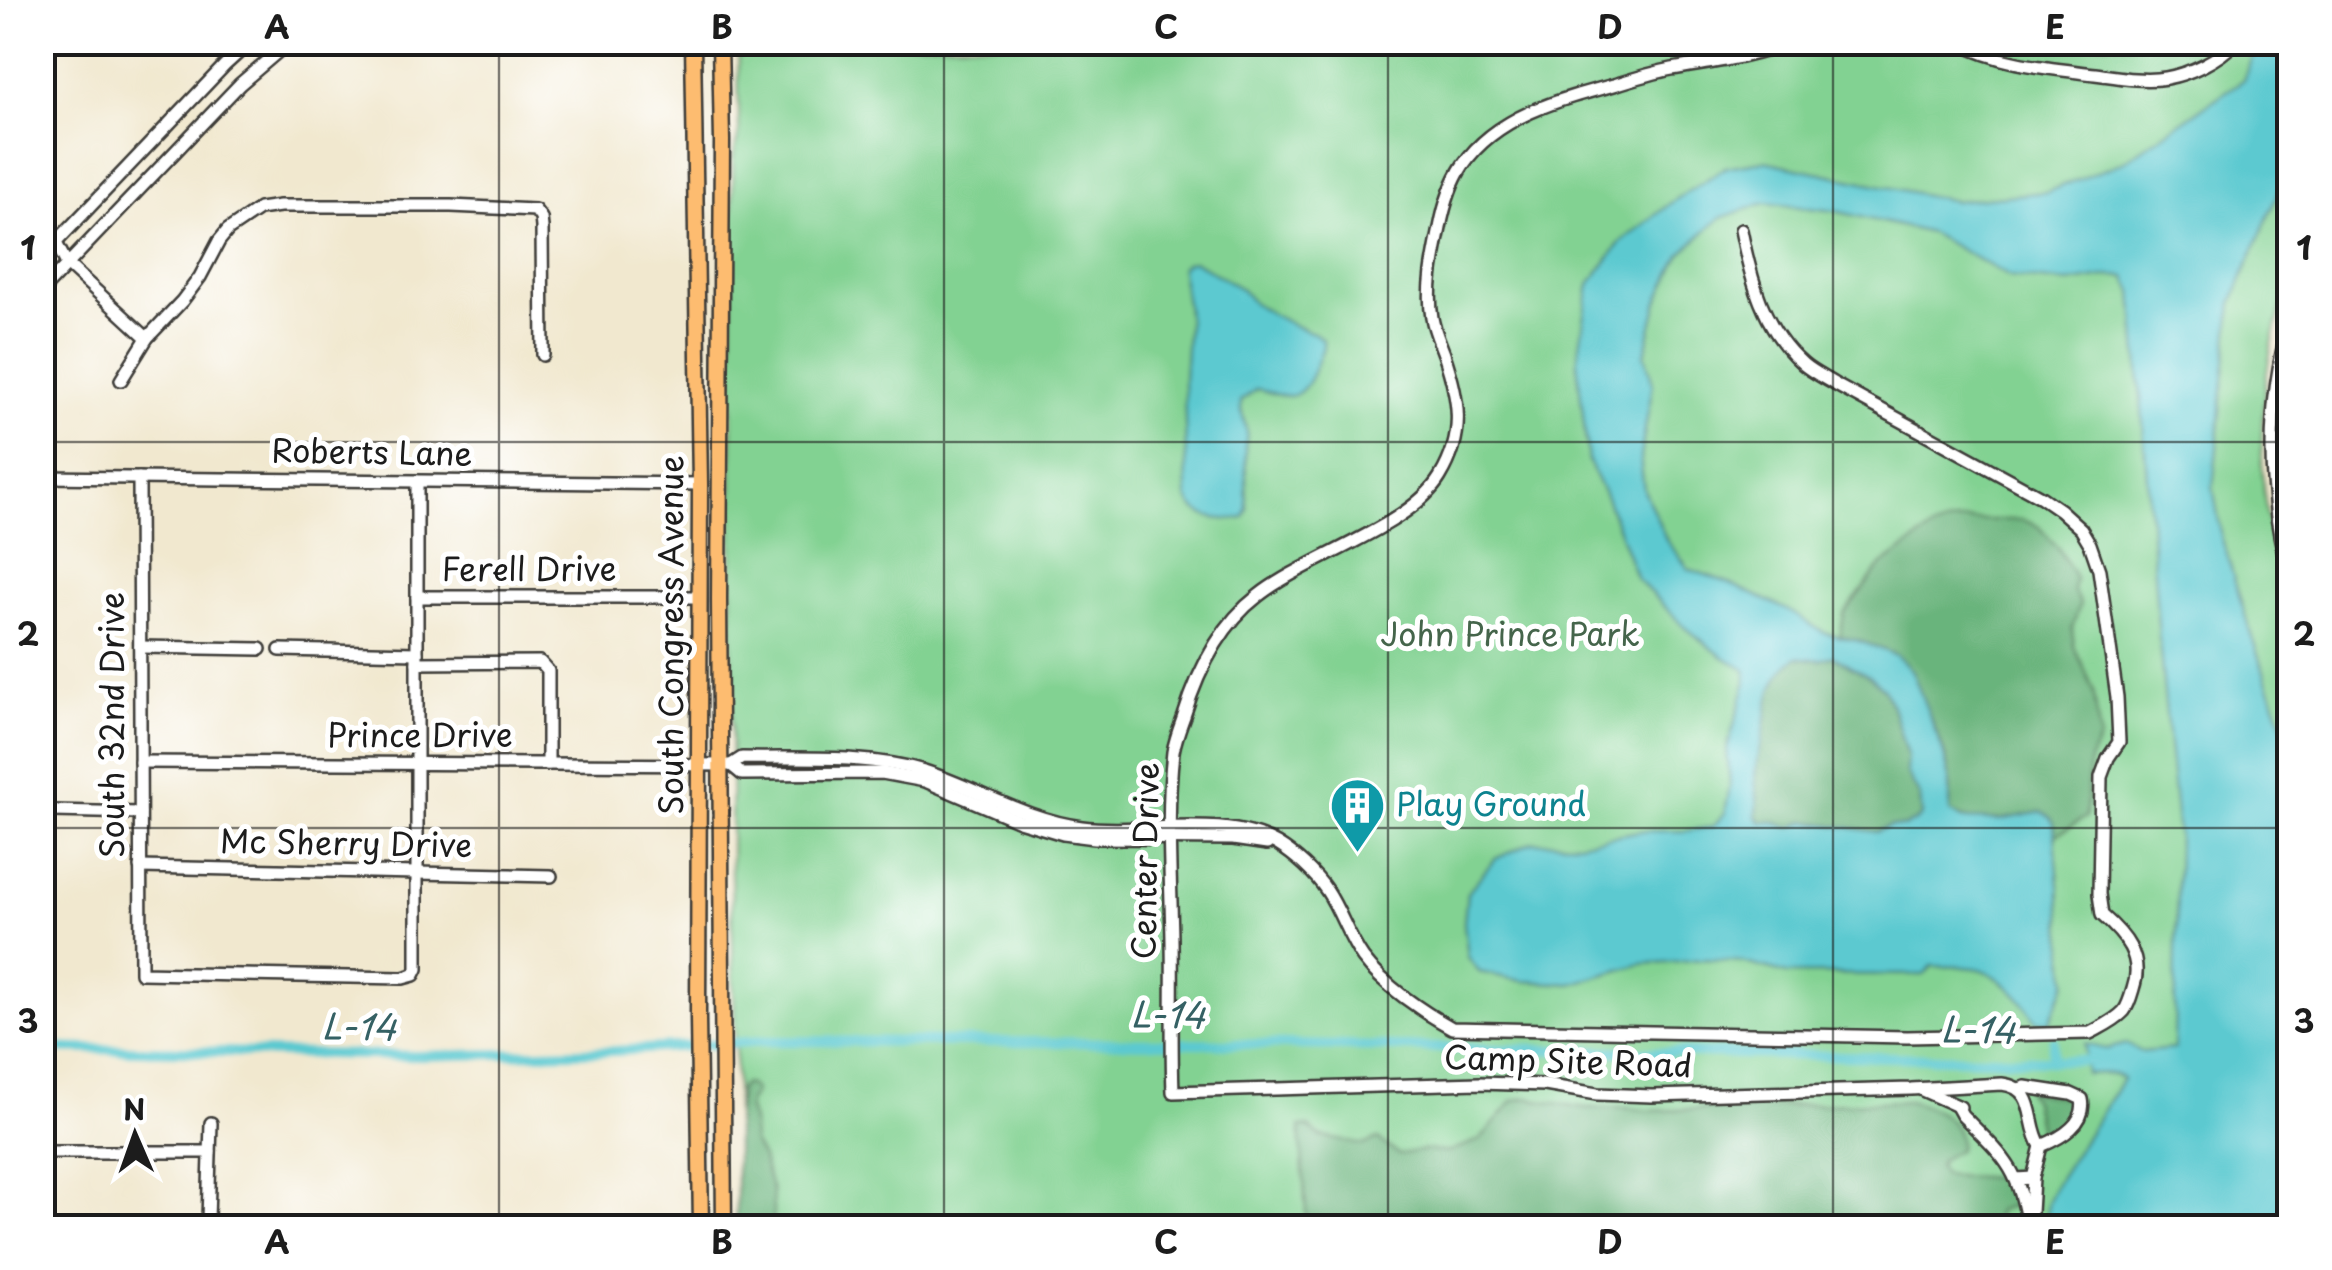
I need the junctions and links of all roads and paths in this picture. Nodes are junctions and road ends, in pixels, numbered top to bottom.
1 (250, 42) edge
2 (290, 42) edge
3 (693, 42) edge
4 (720, 42) edge
5 (1790, 42) edge
6 (1958, 42) edge
7 (2235, 42) edge
8 (42, 230) edge
9 (1741, 230) dead end
10 (56, 243) junction
11 (43, 256) edge
12 (68, 264) junction
13 (42, 290) edge
14 (2290, 322) edge
15 (147, 338) junction
16 (543, 355) dead end
17 (121, 380) dead end
18 (2272, 447) junction
19 (2286, 447) dead end
20 (700, 448) junction
21 (42, 477) edge
22 (139, 478) junction
23 (417, 481) junction
24 (700, 484) junction
25 (719, 485) junction
26 (719, 526) junction
27 (2290, 577) edge
28 (417, 597) junction
29 (700, 598) junction
30 (140, 648) junction
31 (260, 649) dead end
32 (280, 650) dead end
33 (417, 658) junction
34 (140, 762) junction
35 (418, 763) junction
36 (548, 764) junction
37 (700, 764) junction
38 (725, 765) junction
39 (53, 811) dead end
40 (140, 813) junction
41 (1170, 834) junction
42 (140, 867) junction
43 (418, 873) junction
44 (551, 876) dead end
45 (1972, 1086) junction
46 (1918, 1088) junction
47 (2019, 1089) junction
48 (1172, 1092) joint
49 (1954, 1104) junction
50 (211, 1123) dead end
51 (2041, 1146) junction
52 (42, 1152) edge
53 (210, 1152) junction
54 (2014, 1173) junction
55 (2033, 1178) junction
56 (206, 1228) edge
57 (701, 1228) edge
58 (724, 1228) edge
59 (2029, 1228) edge

1 - 10 street
2 - 12 street
3 - 20 main road, South Congress Avenue
4 - 25 main road, South Congress Avenue
5 - 41 street, Center Drive
6 - 7 street
8 - 10 street
9 - 41 street, Prince Drive
10 - 11 street
10 - 12 street
11 - 12 street
12 - 13 street
12 - 15 street
14 - 18 street
15 - 16 street
15 - 17 street
18 - 19 street
18 - 27 street
20 - 24 main road, South Congress Avenue
20 - 25 main road
21 - 22 street, Roberts Lane
22 - 23 street, Roberts Lane
22 - 30 street, South 32nd Drive
23 - 24 street, Roberts Lane
23 - 28 street
24 - 26 main road
24 - 29 main road, South Congress Avenue
25 - 26 main road, South Congress Avenue
26 - 38 main road, South Congress Avenue
28 - 29 street, Ferell Drive
28 - 33 street
29 - 37 main road, South Congress Avenue
30 - 31 street
30 - 34 street, South 32nd Drive
32 - 33 street
33 - 35 street
33 - 36 street
34 - 35 street, Prince Drive
34 - 40 street, South 32nd Drive
35 - 36 street, Prince Drive
35 - 43 street
36 - 37 street, Prince Drive
37 - 38 street, Prince Drive
37 - 57 main road, South Congress Avenue
38 - 41 street, Prince Drive
38 - 58 main road, South Congress Avenue
39 - 40 street
40 - 42 street, South 32nd Drive
41 - 48 street, Center Drive
42 - 43 street, Mc Sherry Drive
42 - 43 street, South 32nd Drive
43 - 44 street, Mc Sherry Drive
45 - 46 street
45 - 47 street
45 - 49 street
46 - 48 street, Camp Site Road
46 - 49 street, Camp Site Road
47 - 51 street
47 - 51 street
49 - 54 street, Camp Site Road
50 - 53 street
51 - 55 street
52 - 53 street
53 - 56 street
54 - 55 street
54 - 59 street, Camp Site Road
55 - 59 street

